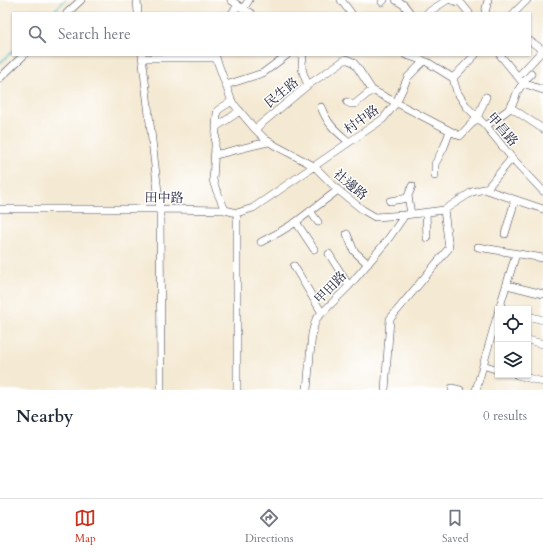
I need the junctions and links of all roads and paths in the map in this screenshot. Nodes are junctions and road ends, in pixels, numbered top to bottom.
1 (81, 0) edge
2 (137, 0) edge
3 (231, 0) edge
4 (249, 0) edge
5 (341, 0) edge
6 (396, 0) edge
7 (447, 0) edge
8 (451, 0) edge
9 (488, 0) edge
10 (527, 0) edge
11 (240, 8) junction
12 (68, 12) edge
13 (138, 12) edge
14 (234, 12) edge
15 (249, 12) edge
16 (350, 12) edge
17 (409, 12) edge
18 (429, 12) edge
19 (468, 12) edge
20 (485, 12) edge
21 (515, 12) edge
22 (531, 42) edge
23 (23, 56) edge
24 (215, 56) edge
25 (286, 56) edge
26 (302, 56) edge
27 (410, 56) edge
28 (474, 56) edge
29 (501, 56) edge
30 (142, 57) edge
31 (428, 60) edge
32 (531, 74) dead end
33 (0, 78) edge
34 (453, 78) junction
35 (520, 80) junction
36 (226, 85) junction
37 (308, 85) junction
38 (372, 90) junction
39 (543, 90) edge
40 (486, 97) dead end
41 (232, 101) junction
42 (347, 102) dead end
43 (395, 103) junction
44 (321, 107) dead end
45 (510, 107) junction
46 (240, 111) junction
47 (477, 118) junction
48 (486, 126) junction
49 (216, 127) junction
50 (255, 129) junction
51 (543, 129) edge
52 (450, 131) junction
53 (268, 142) junction
54 (349, 142) junction
55 (215, 155) junction
56 (512, 158) junction
57 (314, 166) junction
58 (436, 176) dead end
59 (412, 186) dead end
60 (484, 189) junction
61 (338, 190) junction
62 (543, 191) edge
63 (408, 198) junction
64 (515, 200) junction
65 (390, 201) dead end
66 (0, 209) edge
67 (160, 209) junction
68 (543, 209) edge
69 (225, 210) junction
70 (444, 210) junction
71 (310, 211) junction
72 (426, 212) junction
73 (237, 213) junction
74 (408, 215) junction
75 (296, 222) junction
76 (318, 222) dead end
77 (346, 234) dead end
78 (505, 234) dead end
79 (427, 238) dead end
80 (261, 242) dead end
81 (478, 247) dead end
82 (314, 249) dead end
83 (329, 254) dead end
84 (516, 254) junction
85 (543, 258) edge
86 (368, 264) junction
87 (294, 266) dead end
88 (349, 286) junction
89 (511, 286) dead end
90 (543, 294) edge
91 (500, 306) edge
92 (322, 312) junction
93 (531, 317) edge
94 (543, 320) edge
95 (495, 324) edge
96 (531, 341) edge
97 (543, 344) edge
98 (486, 366) dead end
99 (495, 369) edge
100 (528, 378) edge
101 (543, 382) edge
102 (161, 390) edge
103 (237, 390) edge
104 (307, 390) edge
105 (385, 390) edge
106 (452, 390) edge
107 (460, 390) edge
108 (476, 390) edge

1 - 12 street
2 - 13 street
3 - 11 street
4 - 11 street
5 - 16 street
6 - 17 street
7 - 18 street
8 - 19 street
9 - 20 street
10 - 21 street
11 - 14 street
11 - 15 street
22 - 35 street
23 - 33 street
24 - 30 street
24 - 36 street, 社邊路
25 - 36 street
26 - 37 street
27 - 31 street
28 - 34 street
29 - 35 street
30 - 67 street
31 - 34 street
31 - 43 street, 村中路
32 - 35 street
34 - 47 street, 甲昌路
35 - 39 street
35 - 45 street
36 - 41 street, 社邊路
37 - 38 street, 民生路
37 - 50 street, 民生路
38 - 42 street
38 - 43 street, 民生路
40 - 47 street
41 - 46 street, 社邊路
41 - 49 street
43 - 52 street, 民生路
43 - 54 street, 村中路
44 - 54 street
45 - 48 street
45 - 51 street
46 - 49 street
46 - 50 street, 社邊路
47 - 48 street, 甲昌路
47 - 52 street
48 - 56 street, 甲昌路
49 - 55 street
50 - 53 street, 社邊路
52 - 58 street
53 - 55 street
53 - 57 street, 社邊路
54 - 57 street, 村中路
55 - 69 street
56 - 60 street, 社邊路
56 - 62 street, 甲昌路
57 - 61 street, 社邊路
57 - 73 street
59 - 63 street
60 - 64 street
60 - 70 street, 社邊路
61 - 71 street
61 - 74 street, 社邊路
63 - 65 street
63 - 74 street
64 - 68 street
64 - 78 street
66 - 67 street, 田中路
67 - 69 street, 田中路
67 - 102 street
69 - 73 street, 田中路
70 - 72 street, 社邊路
70 - 105 street
71 - 75 street
71 - 76 street
72 - 74 street, 社邊路
72 - 79 street
73 - 103 street
74 - 86 street, 甲田路
75 - 80 street
75 - 82 street
77 - 86 street
81 - 84 street
83 - 88 street
84 - 85 street
84 - 91 street
86 - 88 street, 甲田路
87 - 92 street
88 - 92 street, 甲田路
89 - 90 street
92 - 104 street, 甲田路
93 - 94 street
95 - 108 street
96 - 97 street
98 - 99 street
100 - 101 street
106 - 107 street

